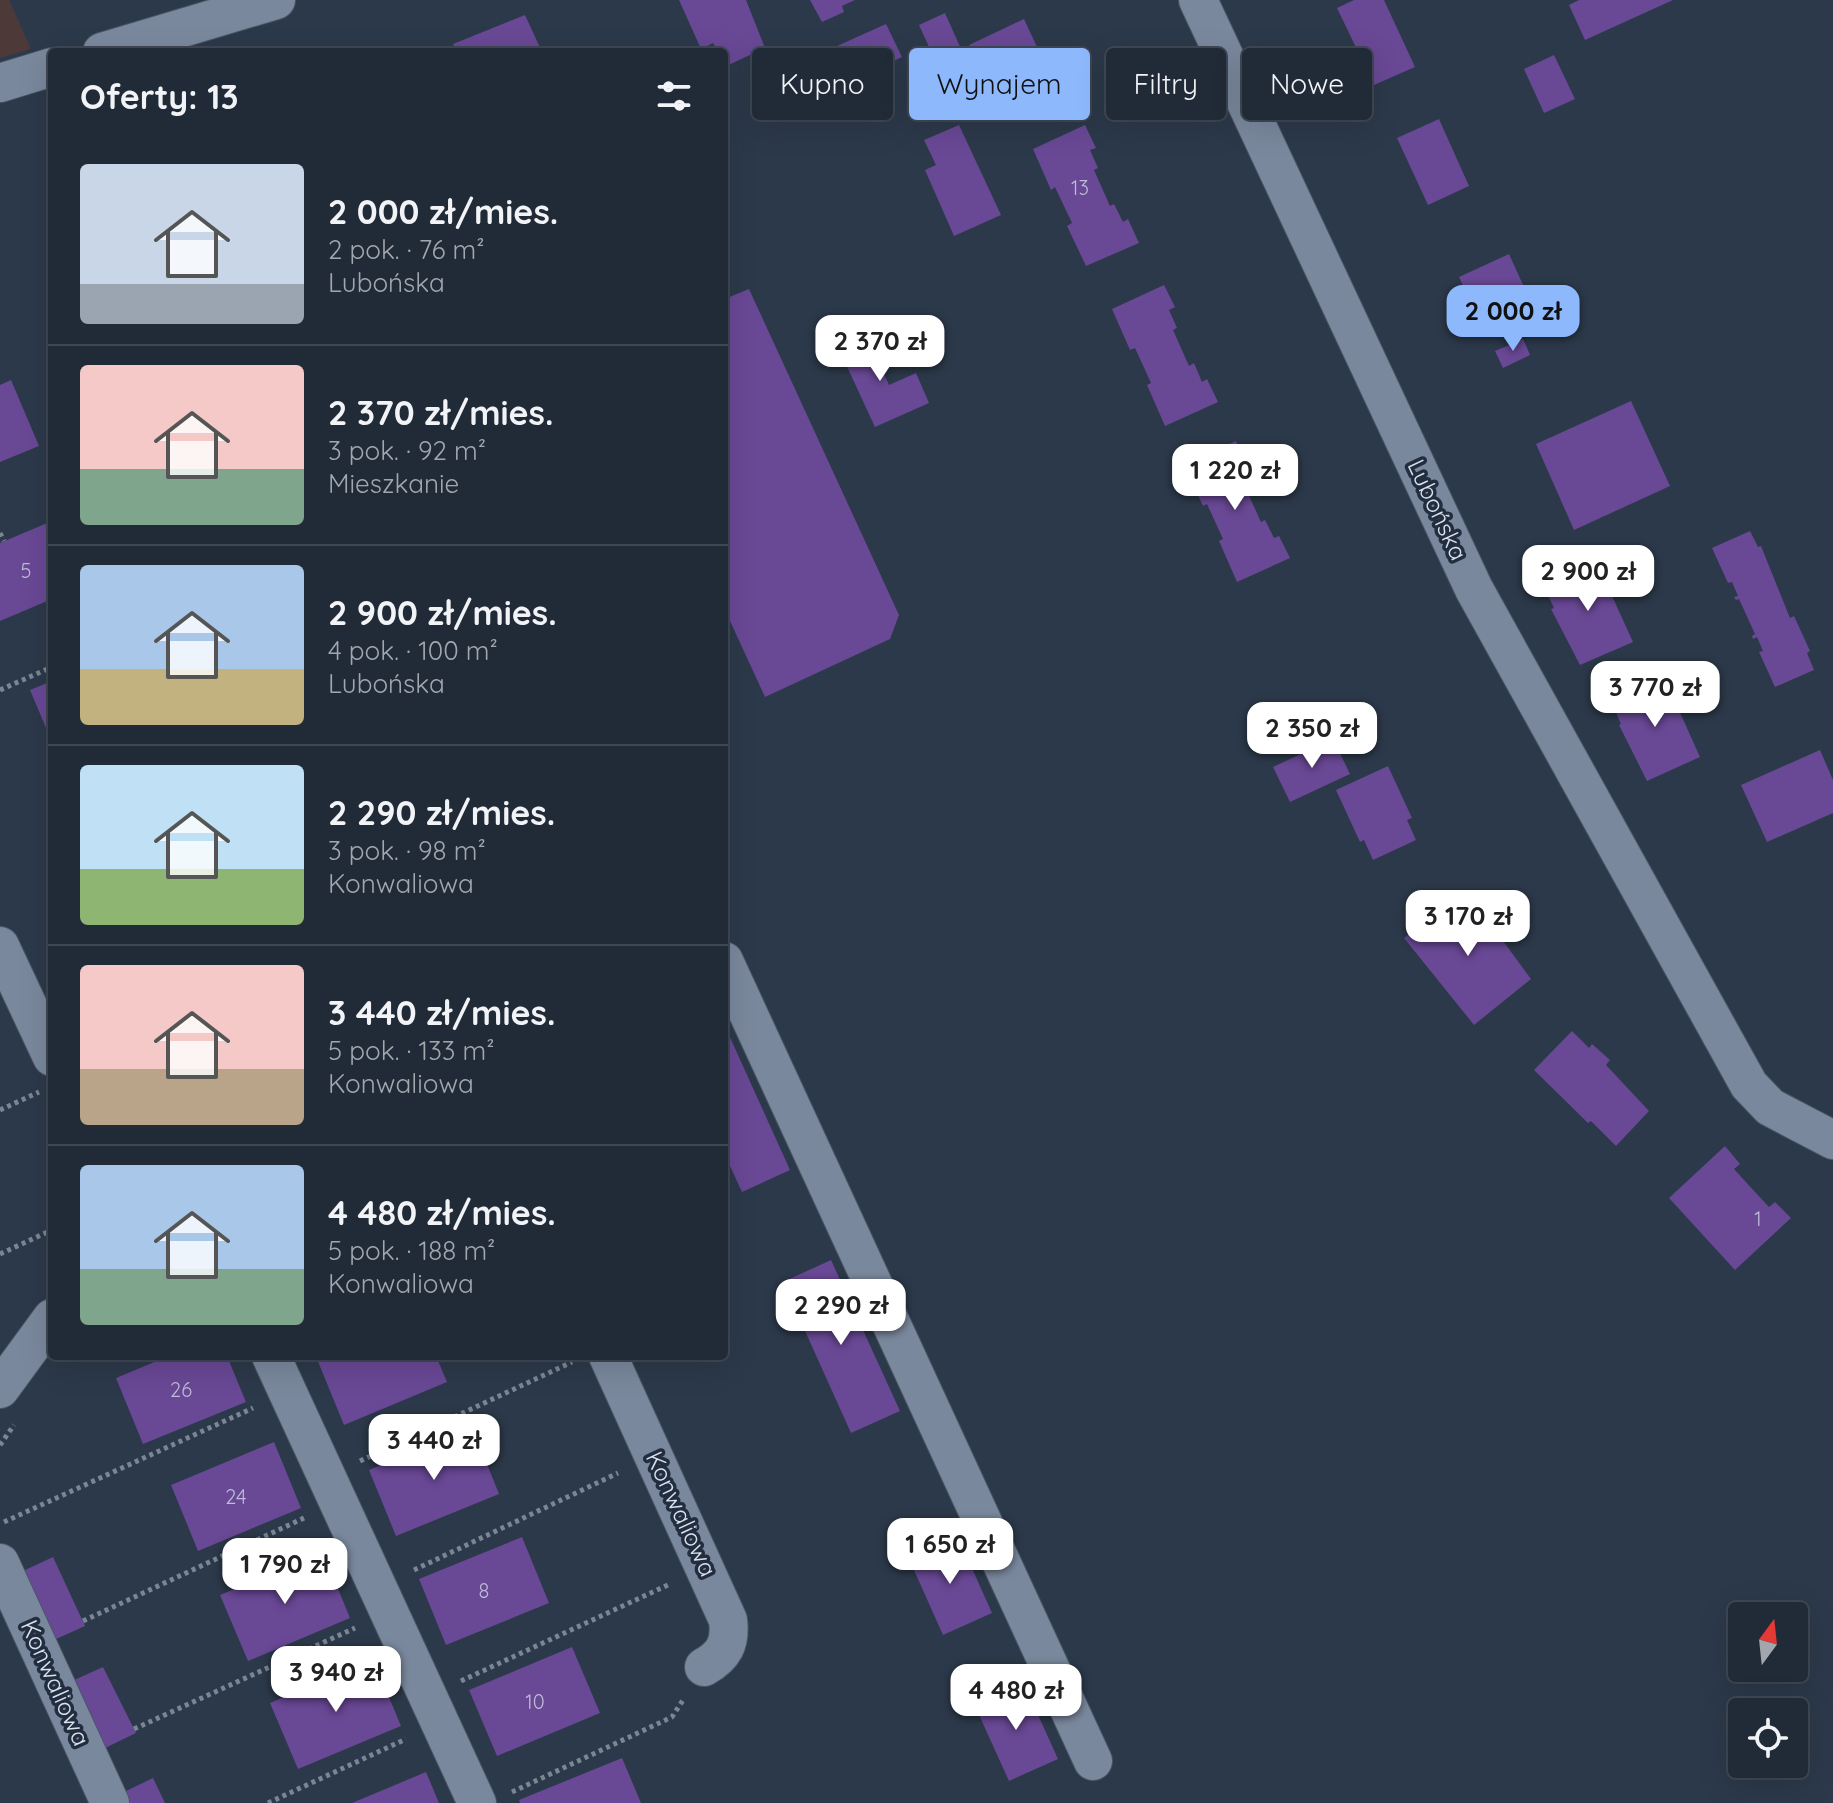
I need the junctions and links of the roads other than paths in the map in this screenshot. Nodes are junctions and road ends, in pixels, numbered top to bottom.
1 (276, 0) edge
2 (1198, 0) edge
3 (115, 48) edge
4 (48, 68) edge
5 (0, 83) edge
6 (0, 946) edge
7 (728, 970) edge
8 (47, 1074) edge
9 (1833, 1140) edge
10 (48, 1323) edge
11 (273, 1360) edge
12 (610, 1360) edge
13 (0, 1389) edge
14 (0, 1563) edge
15 (704, 1667) road end
16 (1093, 1761) dead end
17 (490, 1800) edge
18 (110, 1803) edge

1 - 3 street
2 - 9 street, Lubońska
4 - 5 street
6 - 8 street
7 - 16 street
10 - 13 street
11 - 17 street
12 - 15 street, Konwaliowa
14 - 18 street, Konwaliowa

